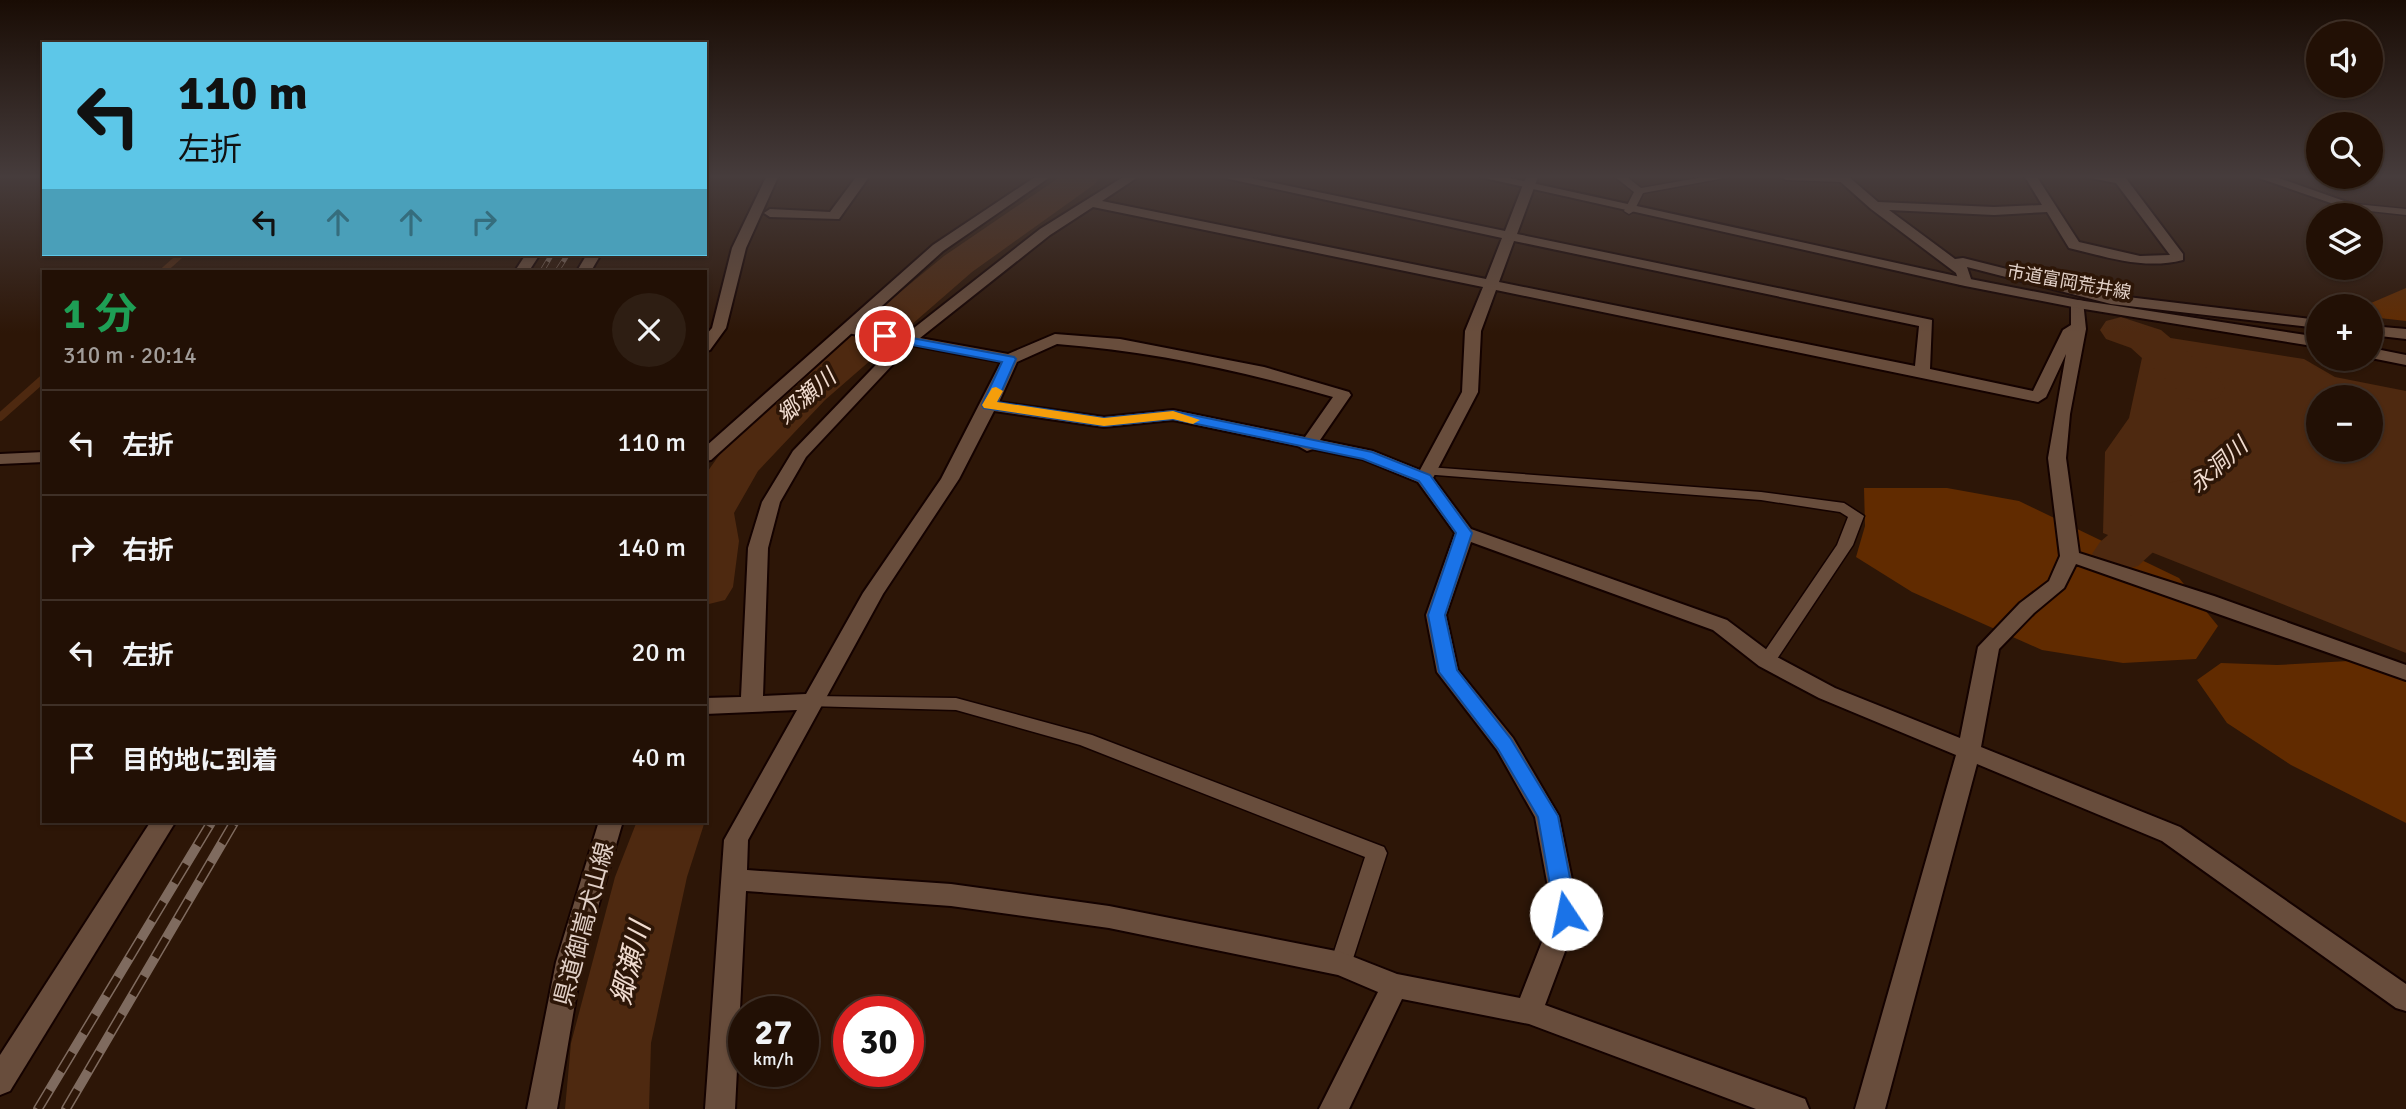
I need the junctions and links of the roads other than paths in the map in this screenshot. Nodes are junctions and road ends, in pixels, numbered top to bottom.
1 (749, 229) edge
2 (967, 229) edge
3 (1051, 229) edge
4 (1218, 229) edge
5 (1483, 229) edge
6 (1511, 229) edge
7 (1713, 229) edge
8 (1907, 229) edge
9 (2064, 229) edge
10 (2157, 229) edge
11 (1509, 234) junction
12 (1954, 262) junction
13 (1965, 282) junction
14 (1491, 283) junction
15 (2078, 304) junction
16 (2306, 323) edge
17 (848, 329) junction
18 (2079, 329) junction
19 (2383, 331) edge
20 (2406, 334) edge
21 (2306, 340) edge
22 (907, 341) junction
23 (707, 344) edge
24 (2383, 355) edge
25 (1010, 359) junction
26 (2406, 360) edge
27 (1922, 372) junction
28 (989, 405) junction
29 (1307, 446) junction
30 (707, 454) edge
31 (42, 457) edge
32 (0, 459) edge
33 (1426, 474) junction
34 (1464, 533) junction
35 (2070, 556) junction
36 (1767, 661) junction
37 (2406, 673) edge
38 (752, 702) junction
39 (813, 702) junction
40 (713, 705) edge
41 (1969, 749) junction
42 (163, 823) edge
43 (610, 823) edge
44 (735, 880) junction
45 (1340, 964) junction
46 (1395, 986) junction
47 (2406, 999) edge
48 (1529, 1012) junction
49 (0, 1081) edge
50 (542, 1109) edge
51 (720, 1109) edge
52 (1334, 1109) edge
53 (1794, 1109) edge
54 (1870, 1109) edge

1 - 23 street
2 - 17 street
3 - 22 street
4 - 14 street
5 - 11 street
6 - 11 street
7 - 13 street, 市道富岡荒井線
8 - 12 street
9 - 10 street
11 - 14 street
11 - 27 street
12 - 13 street
12 - 16 street
13 - 15 street, 市道富岡荒井線
14 - 27 street
14 - 33 street
15 - 18 street
15 - 21 street, 市道富岡荒井線
17 - 22 street
17 - 30 street
18 - 27 street
18 - 35 street
19 - 20 street
22 - 25 street
22 - 38 street
24 - 26 street
25 - 28 street
25 - 29 street
28 - 29 street
28 - 39 street
29 - 33 street
31 - 32 street
33 - 34 street
33 - 36 lane
34 - 36 street
34 - 48 street
35 - 37 street
35 - 41 street
36 - 41 street
38 - 39 street
38 - 40 street
39 - 44 street
39 - 45 lane
41 - 47 street
41 - 54 street
42 - 49 street
43 - 50 street, 県道御嵩犬山線
44 - 45 street
44 - 51 street
45 - 46 street
46 - 48 street
46 - 52 street
48 - 53 street

